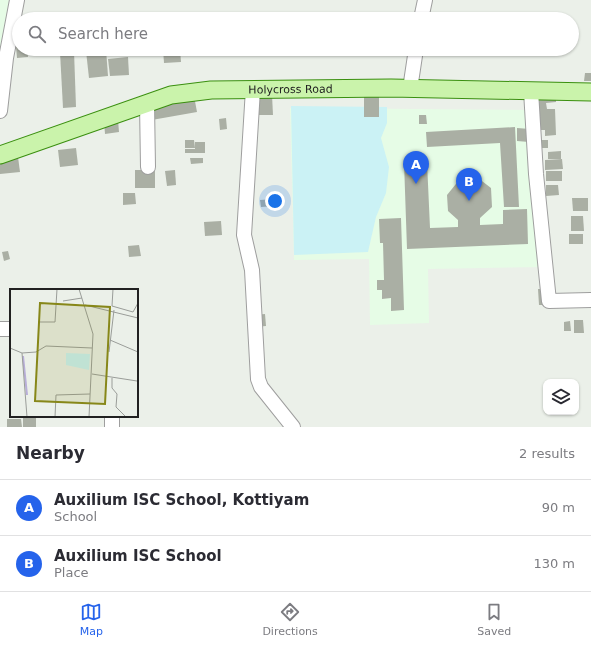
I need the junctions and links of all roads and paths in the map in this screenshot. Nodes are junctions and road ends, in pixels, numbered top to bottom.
1 (17, 0) edge
2 (425, 0) edge
3 (15, 12) edge
4 (422, 12) edge
5 (12, 26) edge
6 (415, 56) edge
7 (253, 89) junction
8 (410, 89) junction
9 (531, 91) junction
10 (591, 92) edge
11 (147, 104) junction
12 (0, 111) edge
13 (0, 155) edge
14 (148, 167) dead end
15 (591, 300) edge
16 (293, 427) edge

1 - 3 street
2 - 4 street
5 - 12 street
6 - 8 street
7 - 8 main road, Holycross Road
7 - 11 main road, Holycross Road
7 - 16 street
8 - 9 main road, Holycross Road
9 - 10 main road, Holycross Road
9 - 15 street
11 - 13 main road, Holycross Road
11 - 14 street

